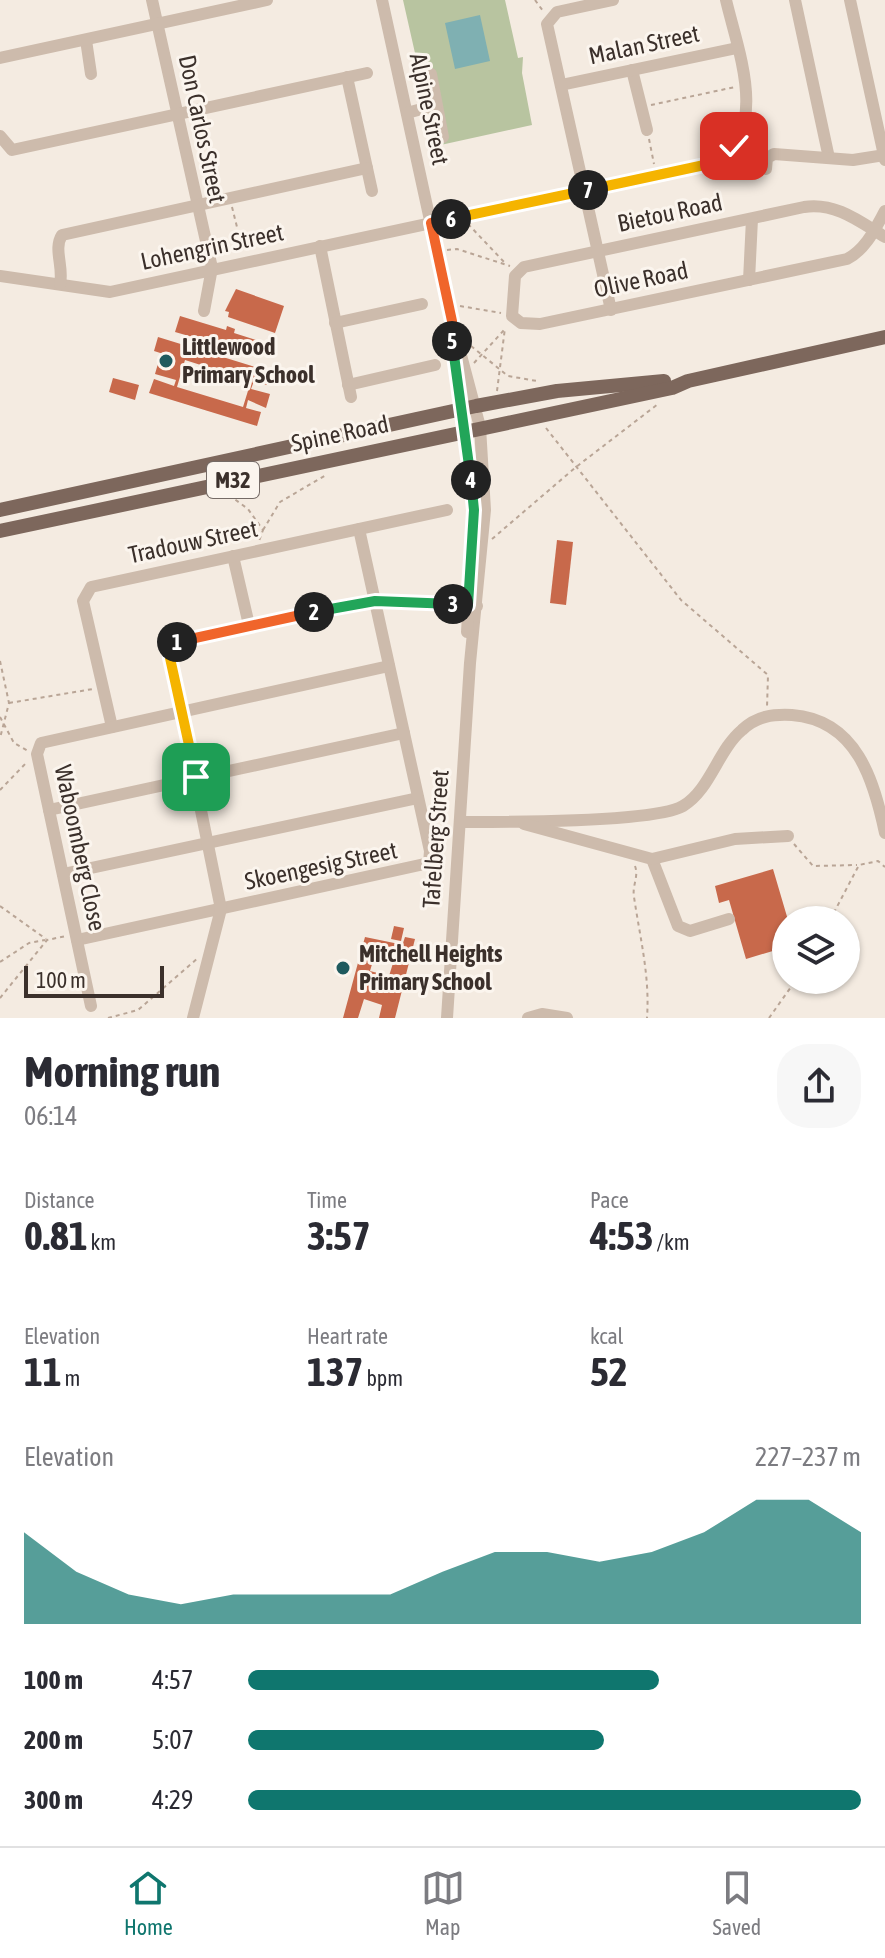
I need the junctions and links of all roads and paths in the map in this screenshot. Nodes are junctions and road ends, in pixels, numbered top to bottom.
1 (152, 0) edge
2 (267, 0) edge
3 (382, 0) edge
4 (535, 0) edge
5 (613, 0) edge
6 (726, 0) edge
7 (795, 0) edge
8 (850, 0) edge
9 (545, 12) dead end
10 (156, 25) junction
11 (86, 40) junction
12 (737, 48) junction
13 (0, 58) edge
14 (632, 70) junction
15 (367, 73) dead end
16 (91, 74) dead end
17 (431, 74) dead end
18 (347, 77) junction
19 (561, 85) junction
20 (741, 85) dead end
21 (436, 105) junction
22 (646, 107) dead end
23 (407, 113) junction
24 (178, 114) junction
25 (647, 130) joint
26 (0, 136) edge
27 (443, 137) dead end
28 (885, 157) edge
29 (829, 158) junction
30 (655, 167) dead end
31 (367, 168) junction
32 (766, 169) dead end
33 (372, 191) dead end
34 (584, 191) junction
35 (231, 202) dead end
36 (196, 205) junction
37 (885, 211) edge
38 (752, 219) junction
39 (431, 223) junction
40 (468, 223) dead end
41 (879, 234) edge
42 (320, 246) junction
43 (447, 250) dead end
44 (598, 251) junction
45 (244, 257) dead end
46 (512, 267) junction
47 (212, 268) junction
48 (0, 276) edge
49 (749, 280) junction
50 (60, 284) junction
51 (422, 304) dead end
52 (459, 306) dead end
53 (611, 310) junction
54 (204, 311) dead end
55 (510, 321) junction
56 (335, 323) junction
57 (885, 337) edge
58 (467, 342) dead end
59 (481, 356) junction
60 (472, 364) dead end
61 (435, 365) dead end
62 (499, 371) junction
63 (688, 381) junction
64 (546, 384) dead end
65 (497, 392) dead end
66 (662, 401) dead end
67 (469, 408) junction
68 (541, 424) dead end
69 (473, 429) junction
70 (576, 467) junction
71 (333, 468) dead end
72 (223, 491) dead end
73 (0, 510) edge
74 (447, 510) dead end
75 (359, 529) junction
76 (263, 530) junction
77 (0, 531) edge
78 (489, 543) dead end
79 (260, 546) dead end
80 (233, 556) junction
81 (375, 601) junction
82 (473, 605) junction
83 (249, 625) junction
84 (0, 661) edge
85 (389, 666) junction
86 (98, 688) dead end
87 (9, 703) junction
88 (182, 711) junction
89 (767, 716) junction
90 (0, 717) edge
91 (4, 723) junction
92 (112, 727) junction
93 (404, 733) junction
94 (0, 738) edge
95 (35, 749) junction
96 (196, 777) junction
97 (0, 790) edge
98 (418, 798) junction
99 (49, 810) junction
100 (513, 821) junction
101 (460, 822) junction
102 (885, 833) edge
103 (788, 836) joint
104 (209, 844) junction
105 (630, 853) junction
106 (652, 859) junction
107 (859, 865) junction
108 (885, 867) edge
109 (63, 874) junction
110 (0, 906) edge
111 (837, 906) edge
112 (221, 909) junction
113 (729, 919) dead end
114 (76, 936) junction
115 (47, 940) junction
116 (211, 957) junction
117 (0, 962) edge
118 (786, 994) edge
119 (0, 998) edge
120 (91, 1006) dead end
121 (108, 1018) edge
122 (193, 1018) edge
123 (447, 1018) edge
124 (528, 1018) edge
125 (567, 1018) edge
126 (647, 1018) edge
127 (769, 1018) edge

1 - 10 street, Don Carlos Street
2 - 10 street
3 - 23 street, Alpine Street
4 - 9 path
5 - 19 street
6 - 12 street, Lohengrin Street
7 - 29 street
8 - 28 street
10 - 11 street
10 - 24 street, Don Carlos Street
11 - 13 street
11 - 16 street
12 - 14 street, Malan Street
12 - 34 street, Lohengrin Street
14 - 19 street, Malan Street
14 - 25 street
15 - 18 street
17 - 21 street
18 - 24 street
18 - 31 street
19 - 34 street
20 - 22 path
21 - 23 street
21 - 27 street
23 - 39 street, Alpine Street
24 - 26 street
24 - 36 street, Don Carlos Street
25 - 30 path
28 - 29 street
29 - 32 street
31 - 33 street
31 - 36 street
34 - 39 street, Lohengrin Street
34 - 44 street
35 - 45 path
36 - 47 street, Don Carlos Street
36 - 50 street
37 - 41 street, Olive Road
38 - 41 street, Bietou Road
38 - 44 street, Bietou Road
38 - 49 street
39 - 42 street, Lohengrin Street
39 - 67 street, Alpine Street
40 - 46 path
41 - 49 street, Olive Road
42 - 47 street, Lohengrin Street
42 - 56 street
43 - 46 path
44 - 46 street, Olive Road
44 - 53 street
46 - 55 street
47 - 50 street, Lohengrin Street
47 - 54 street
48 - 50 street, Lohengrin Street
49 - 53 street, Olive Road
51 - 56 street
52 - 55 path
53 - 55 street, Olive Road
55 - 59 path
55 - 62 path
56 - 61 street
57 - 63 main road, Spine Road / M32
58 - 59 path
59 - 60 path
59 - 62 path
62 - 64 path
62 - 65 path
63 - 67 main road, Spine Road / M32
63 - 69 main road, Spine Road / M32
66 - 70 path
67 - 69 street, Alpine Street
67 - 73 main road, Spine Road / M32
68 - 70 path
69 - 77 main road, Spine Road / M32
69 - 82 street, Tafelberg Street
70 - 78 path
70 - 89 path
71 - 76 path
72 - 76 path
74 - 75 street, Tradouw Street
75 - 80 street, Tradouw Street
75 - 81 street
76 - 79 path
80 - 83 street
80 - 92 street, Tradouw Street
81 - 82 street
81 - 83 street
81 - 85 street
82 - 101 street, Tafelberg Street
83 - 88 street
84 - 87 path
85 - 88 street
85 - 93 street
86 - 87 path
87 - 91 path
88 - 92 street
88 - 96 street
89 - 100 street
89 - 102 street
90 - 91 path
91 - 94 path
91 - 95 path
92 - 95 street
93 - 96 street
93 - 98 street
95 - 97 path
95 - 99 street, Waboomberg Close
96 - 99 street
96 - 104 street
98 - 104 street
98 - 112 street, Skoengesig Street
99 - 109 street, Waboomberg Close
100 - 101 street
100 - 105 street
101 - 123 street, Tafelberg Street
103 - 106 street
103 - 107 path
104 - 109 street
104 - 112 street
105 - 106 street
105 - 126 path
106 - 113 street
107 - 108 path
107 - 111 path
109 - 114 street, Waboomberg Close
110 - 115 path
112 - 114 street, Skoengesig Street
112 - 116 street
114 - 115 path
114 - 120 street, Waboomberg Close
115 - 117 path
115 - 119 path
116 - 121 path
116 - 122 street
118 - 127 path
124 - 125 street

